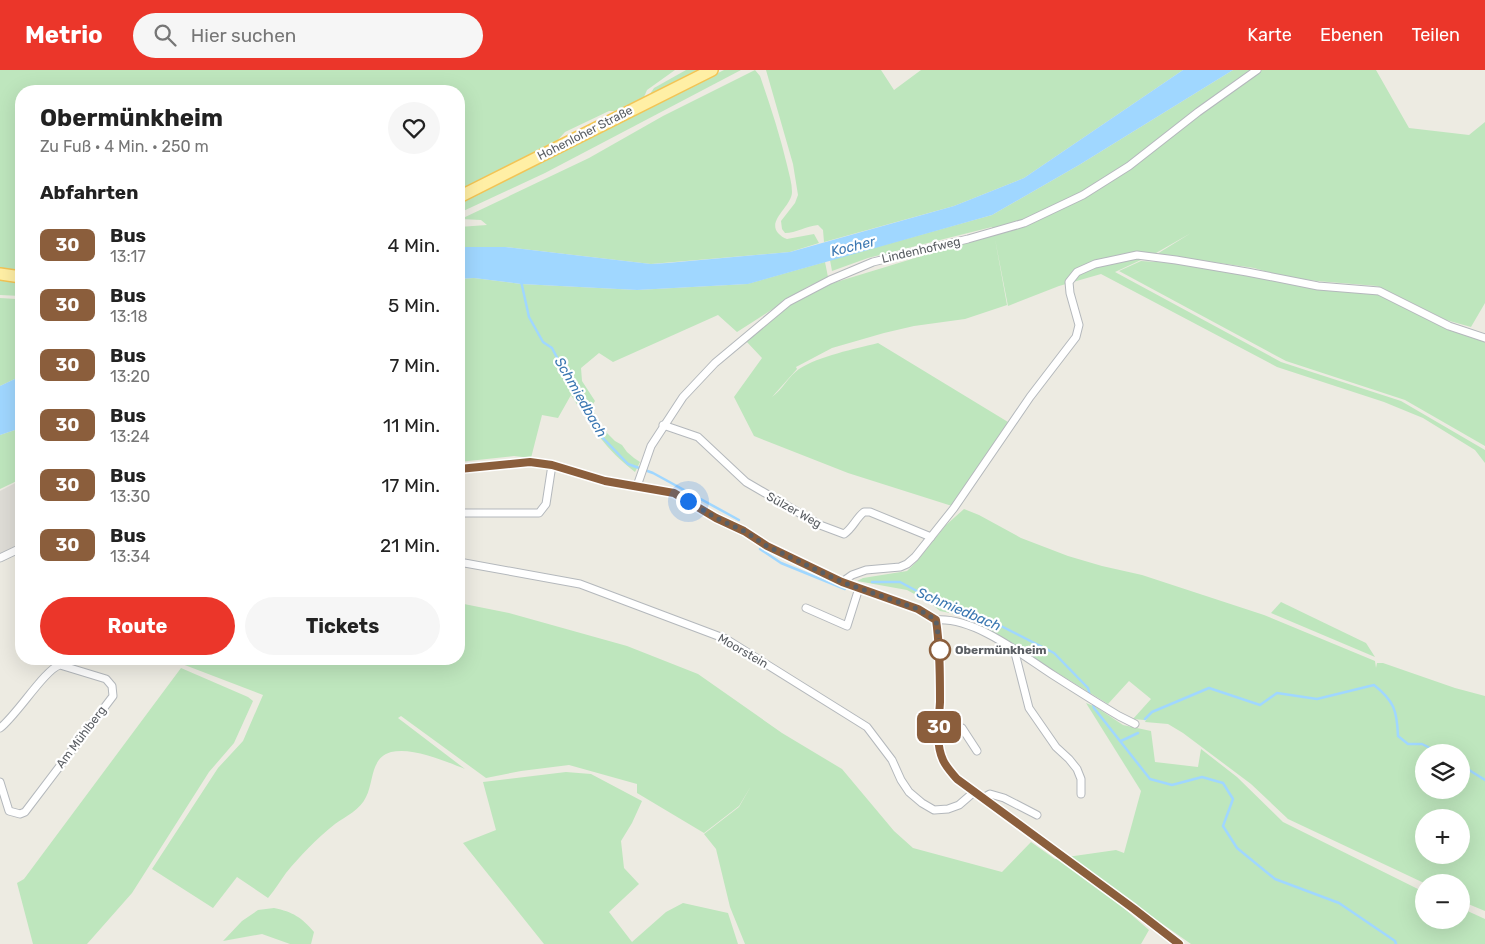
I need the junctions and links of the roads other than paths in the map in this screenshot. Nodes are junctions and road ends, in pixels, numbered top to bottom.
1 (712, 70) edge
2 (1257, 70) edge
3 (465, 195) edge
4 (0, 274) edge
5 (15, 276) edge
6 (1485, 338) edge
7 (663, 425) junction
8 (552, 465) junction
9 (465, 468) edge
10 (637, 486) junction
11 (465, 513) edge
12 (931, 537) junction
13 (15, 551) edge
14 (0, 558) edge
15 (465, 563) edge
16 (842, 582) junction
17 (859, 588) junction
18 (806, 608) dead end
19 (936, 620) junction
20 (1014, 649) junction
21 (939, 719) junction
22 (1136, 724) dead end
23 (0, 728) edge
24 (977, 751) dead end
25 (0, 782) edge
26 (974, 792) junction
27 (1081, 794) dead end
28 (983, 798) junction
29 (1037, 815) dead end
30 (1179, 944) edge

1 - 3 main road, Hohenloher Straße
2 - 7 street, Lindenhofweg
4 - 5 main road
6 - 12 street
7 - 10 street, Lindenhofweg
7 - 12 street, Sülzer Weg
8 - 9 street
8 - 10 street
8 - 11 street
10 - 16 street
12 - 16 street
13 - 14 street
15 - 26 street, Moorstein
16 - 17 street
17 - 18 street
17 - 19 street
19 - 20 street
19 - 21 street
20 - 22 street
20 - 27 street
21 - 24 street
21 - 26 street
23 - 25 street, Am Mühlberg
26 - 28 street
28 - 29 street
28 - 30 street

